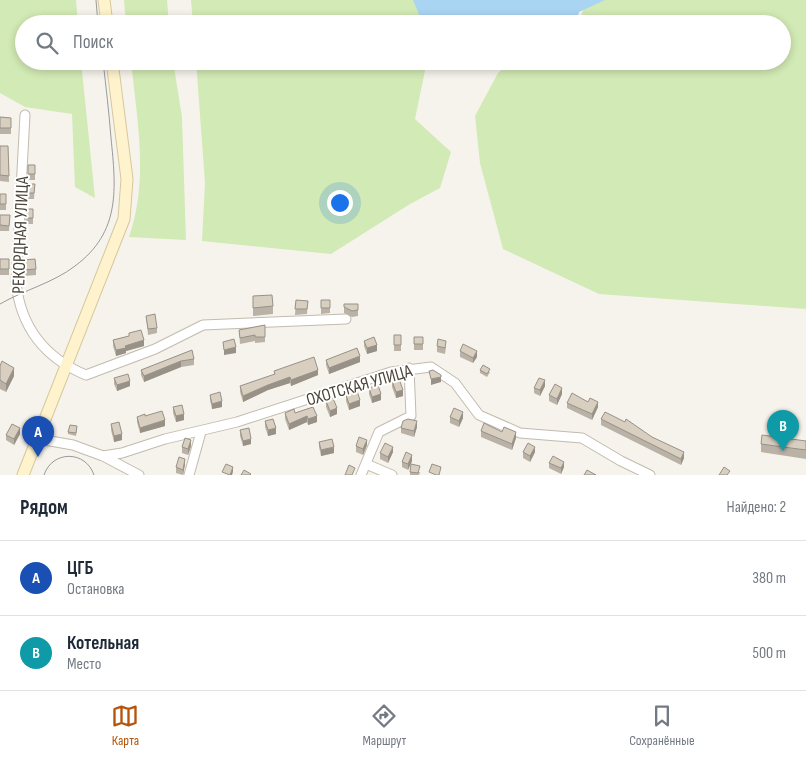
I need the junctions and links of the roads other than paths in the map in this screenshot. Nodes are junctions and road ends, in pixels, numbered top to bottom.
1 (104, 0) edge
2 (106, 15) edge
3 (113, 70) edge
4 (25, 115) dead end
5 (346, 319) dead end
6 (67, 367) junction
7 (409, 368) junction
8 (201, 432) junction
9 (39, 438) junction
10 (103, 456) junction
11 (366, 464) junction
12 (23, 475) edge
13 (139, 475) edge
14 (189, 475) edge
15 (361, 475) edge
16 (392, 475) edge
17 (650, 475) edge

1 - 2 main road
3 - 6 main road
4 - 6 street, РЕКОРДНАЯ УЛИЦА
5 - 6 street
6 - 9 main road
7 - 8 street, ОХОТСКАЯ УЛИЦА
7 - 11 street
7 - 17 street, ОХОТСКАЯ УЛИЦА
8 - 10 street, ОХОТСКАЯ УЛИЦА
8 - 14 street
9 - 10 street
9 - 12 main road
10 - 13 street
11 - 15 street
11 - 16 street

